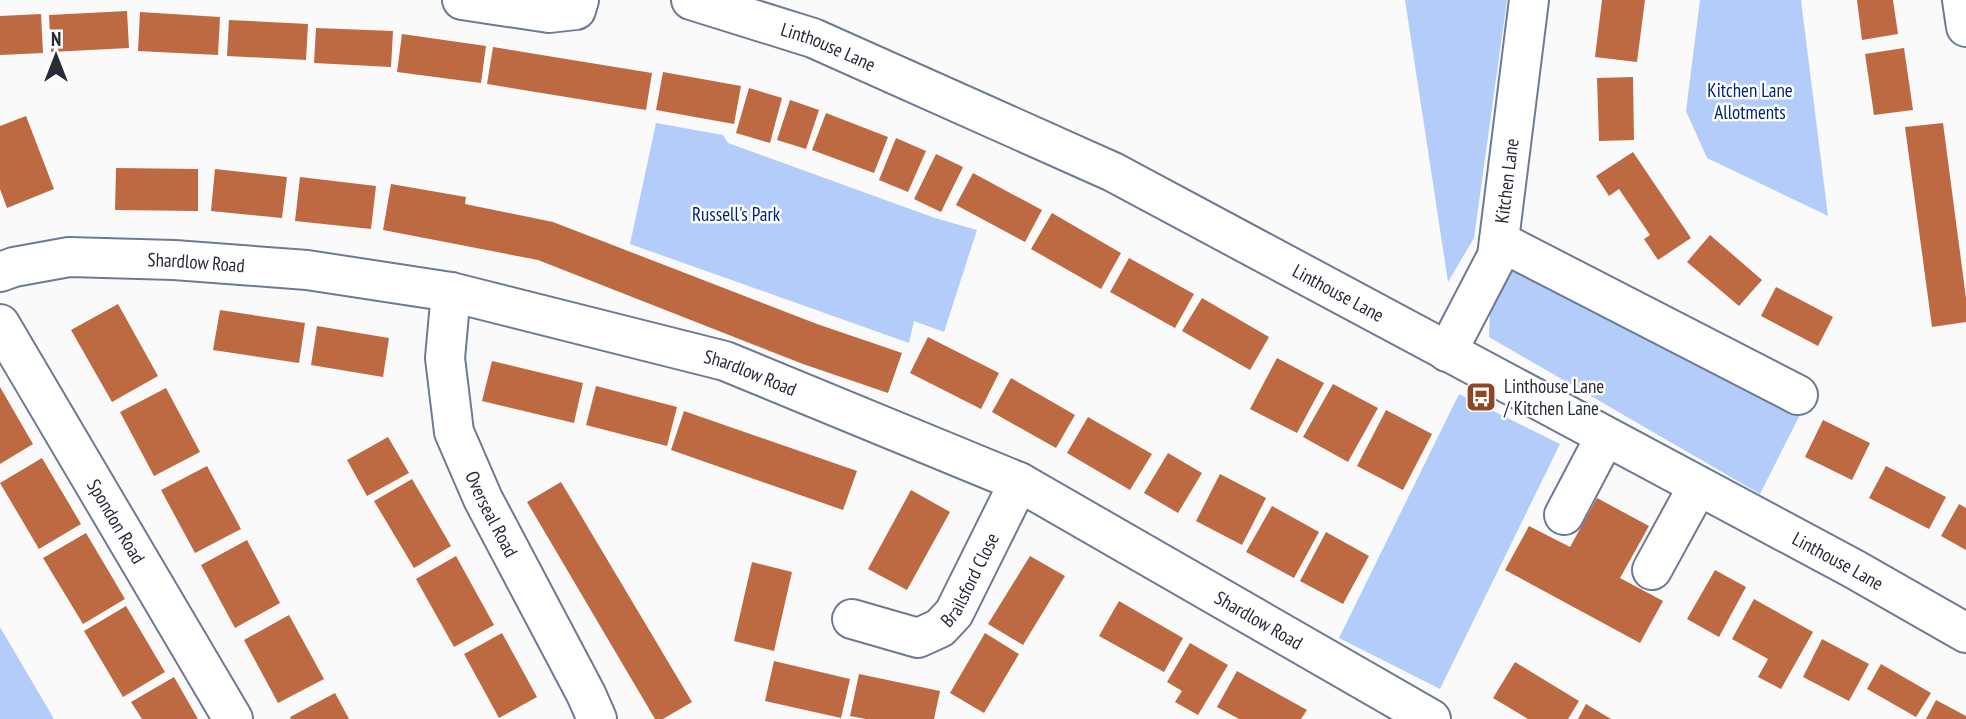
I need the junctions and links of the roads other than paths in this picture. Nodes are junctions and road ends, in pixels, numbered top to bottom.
1 (463, 0) edge
2 (579, 0) edge
3 (691, 0) edge
4 (1530, 0) edge
5 (1962, 0) edge
6 (1966, 27) edge
7 (1499, 241) junction
8 (0, 272) edge
9 (451, 292) junction
10 (0, 324) edge
11 (1447, 352) junction
12 (1798, 395) dead end
13 (1605, 437) junction
14 (1019, 482) junction
15 (1698, 486) junction
16 (1564, 515) dead end
17 (1652, 570) dead end
18 (852, 620) dead end
19 (1966, 633) edge
20 (233, 719) edge
21 (597, 719) edge
22 (1431, 719) edge

1 - 2 street
3 - 11 street, Linthouse Lane
4 - 7 street, Kitchen Lane
5 - 6 street
7 - 11 street, Kitchen Lane
7 - 12 street
8 - 9 street, Shardlow Road
9 - 14 street, Shardlow Road
9 - 21 street, Overseal Road
10 - 20 street, Spondon Road
11 - 13 street, Linthouse Lane
13 - 15 street, Linthouse Lane
13 - 16 street
14 - 18 street, Brailsford Close
14 - 22 street, Shardlow Road
15 - 17 street
15 - 19 street, Linthouse Lane

